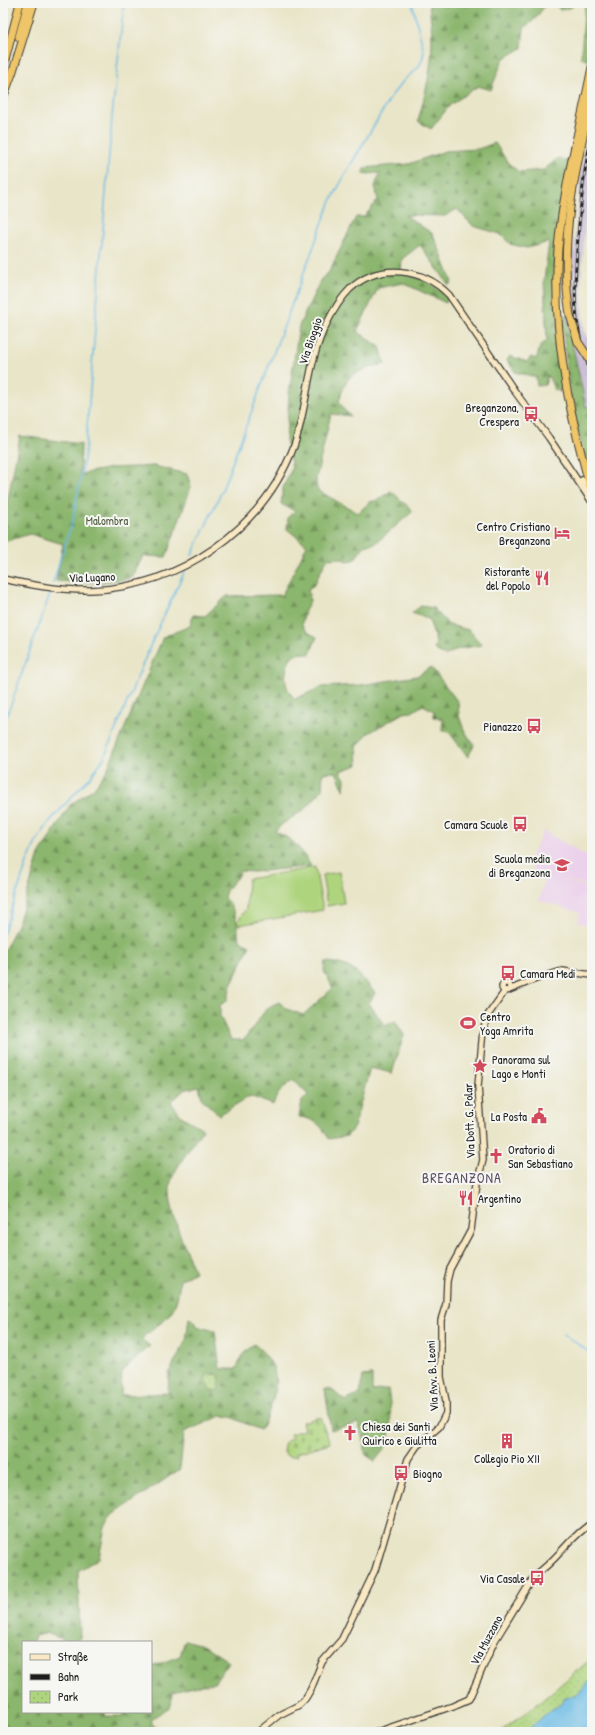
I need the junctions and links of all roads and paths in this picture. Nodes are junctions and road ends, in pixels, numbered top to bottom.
1 (20, 3) edge
2 (28, 3) edge
3 (34, 3) edge
4 (592, 67) edge
5 (3, 68) edge
6 (592, 95) edge
7 (3, 98) edge
8 (592, 363) edge
9 (550, 438) junction
10 (590, 486) dead end
11 (592, 494) edge
12 (592, 502) edge
13 (180, 568) joint
14 (3, 579) edge
15 (592, 975) edge
16 (477, 1183) joint
17 (592, 1523) edge
18 (258, 1732) edge
19 (377, 1732) edge

1 - 5 highway
2 - 7 highway
3 - 7 highway
4 - 10 highway
6 - 8 highway, bridge
9 - 11 street, Via Bioggio
9 - 12 street, Via Bioggio
9 - 13 street, Via Bioggio
13 - 14 street, Via Lugano
15 - 16 street, Via Dott. G. Polar
16 - 18 street, Via Avv. B. Leoni
17 - 19 street, Via Muzzano

